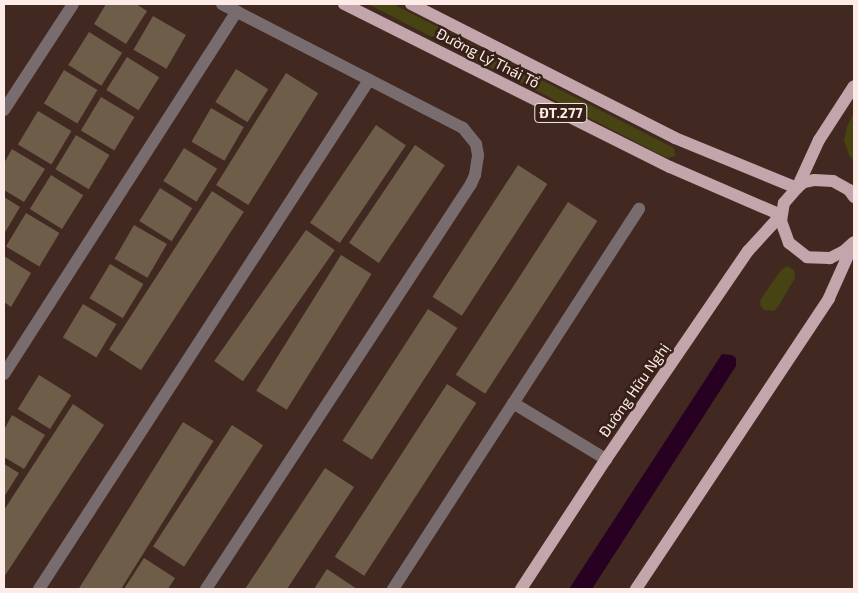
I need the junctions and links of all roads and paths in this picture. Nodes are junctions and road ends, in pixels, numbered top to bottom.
1 (73, 4) edge
2 (222, 4) edge
3 (344, 4) edge
4 (411, 4) edge
5 (237, 11) junction
6 (369, 80) junction
7 (854, 86) edge
8 (4, 110) edge
9 (796, 188) junction
10 (854, 197) edge
11 (638, 209) dead end
12 (781, 215) junction
13 (854, 241) edge
14 (4, 374) edge
15 (513, 403) junction
16 (606, 459) junction
17 (39, 589) edge
18 (206, 589) edge
19 (393, 589) edge
20 (521, 589) edge
21 (636, 589) edge

1 - 8 street
2 - 5 street
3 - 12 main road, Đường Lý Thái Tổ / ĐT.277
4 - 9 main road, Đường Lý Thái Tổ / ĐT.277
5 - 6 street
5 - 14 street
6 - 17 street
6 - 18 street
7 - 9 main road
9 - 10 main road
9 - 12 main road, Đường Hữu Nghị
11 - 15 street
12 - 13 main road
12 - 16 main road, Đường Hữu Nghị
13 - 21 main road
15 - 16 street
15 - 19 street
16 - 20 main road, Đường Hữu Nghị

